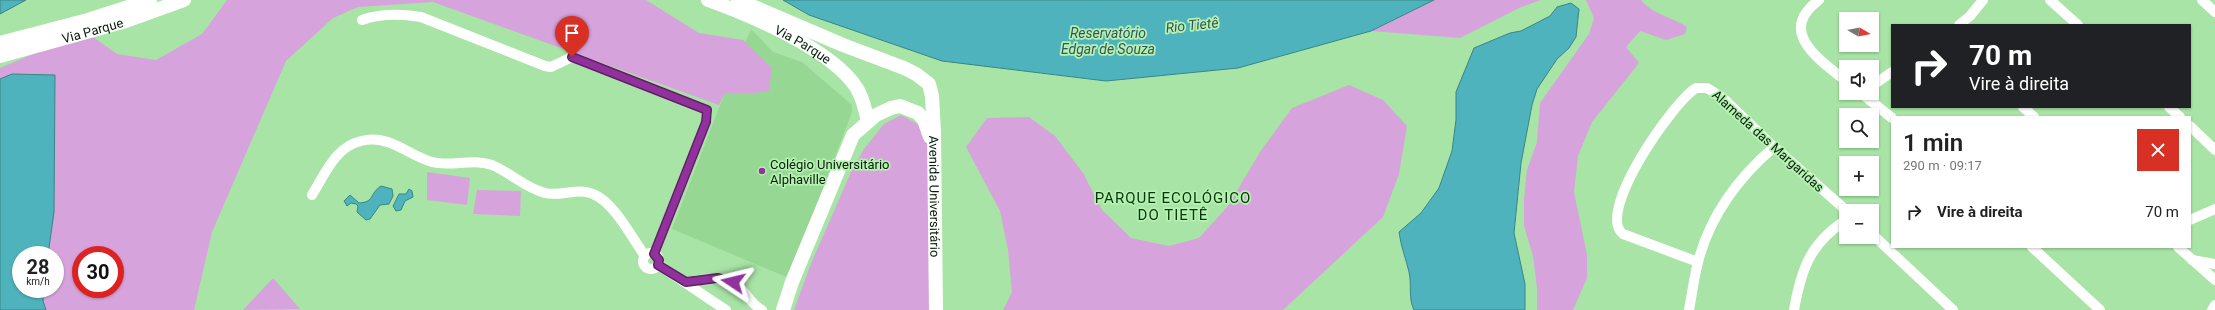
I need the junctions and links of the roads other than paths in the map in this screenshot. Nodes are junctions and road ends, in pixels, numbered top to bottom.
1 (150, 0) edge
2 (184, 0) edge
3 (708, 0) edge
4 (738, 0) edge
5 (1819, 0) edge
6 (1983, 0) edge
7 (2050, 0) edge
8 (2202, 0) edge
9 (2215, 12) edge
10 (362, 20) dead end
11 (1960, 24) edge
12 (2077, 24) edge
13 (0, 43) edge
14 (0, 56) edge
15 (1891, 73) edge
16 (1839, 75) edge
17 (1879, 81) edge
18 (929, 84) joint
19 (1870, 100) edge
20 (2024, 108) edge
21 (2170, 108) edge
22 (2033, 116) edge
23 (2179, 116) edge
24 (1891, 117) edge
25 (868, 121) junction
26 (2191, 127) edge
27 (933, 145) junction
28 (1774, 147) junction
29 (2215, 150) edge
30 (312, 195) dead end
31 (1839, 204) edge
32 (2215, 209) edge
33 (2191, 220) edge
34 (1839, 224) edge
35 (1879, 241) edge
36 (2033, 248) edge
37 (2179, 248) edge
38 (650, 255) junction
39 (2192, 260) junction
40 (1698, 262) junction
41 (2215, 264) edge
42 (658, 265) junction
43 (2215, 280) edge
44 (686, 282) junction
45 (2215, 305) edge
46 (726, 310) edge
47 (762, 310) edge
48 (783, 310) edge
49 (936, 310) edge
50 (1689, 310) edge
51 (1794, 310) edge
52 (1953, 310) edge
53 (2100, 310) edge
54 (2212, 310) edge

1 - 13 main road, Via Parque
2 - 14 main road, Via Parque
3 - 25 main road, Via Parque
4 - 18 main road, Via Parque
5 - 16 street
6 - 11 street
7 - 12 street
8 - 9 street
10 - 38 street
15 - 17 street
18 - 27 main road, Avenida Universitário
19 - 24 street
20 - 22 street
21 - 23 street
25 - 27 main road
25 - 48 main road
26 - 29 street
27 - 49 main road, Avenida Universitário
28 - 31 street, Alameda das Margaridas
28 - 40 street
28 - 40 street, Alameda das Margaridas
30 - 38 street
32 - 33 street
34 - 51 street
35 - 52 street
36 - 53 street
37 - 39 street
38 - 42 street
38 - 42 street
39 - 41 street
39 - 43 street
40 - 50 street
42 - 44 street
44 - 46 street
44 - 47 street
45 - 54 street

